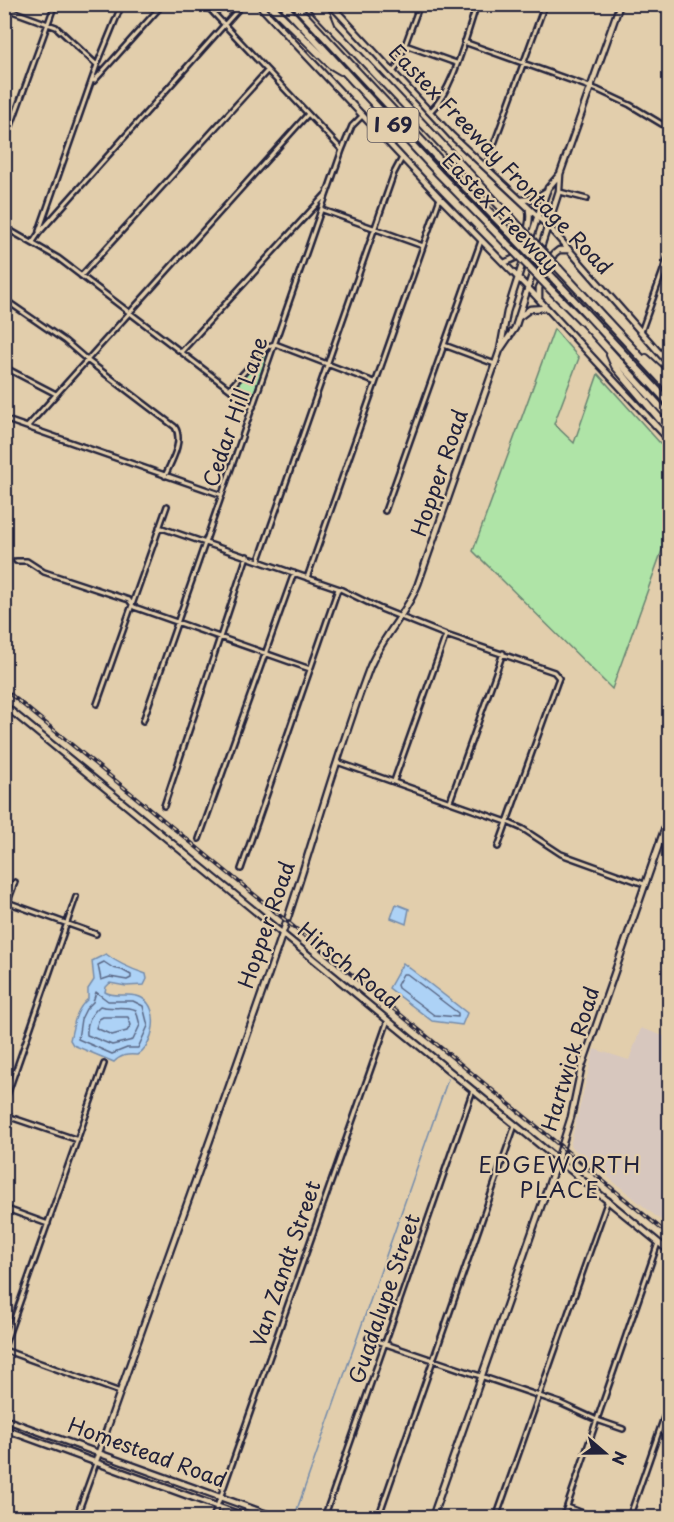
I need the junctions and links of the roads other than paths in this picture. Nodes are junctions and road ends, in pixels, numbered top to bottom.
1 (55, 4) edge
2 (122, 4) edge
3 (163, 4) edge
4 (205, 4) edge
5 (243, 4) edge
6 (258, 4) edge
7 (269, 4) edge
8 (282, 4) edge
9 (294, 4) edge
10 (310, 4) edge
11 (319, 4) edge
12 (330, 4) edge
13 (420, 4) edge
14 (477, 4) edge
15 (545, 4) edge
16 (620, 4) edge
17 (4, 8) edge
18 (47, 24) junction
19 (225, 26) junction
20 (332, 28) junction
21 (464, 42) junction
22 (405, 45) junction
23 (456, 63) junction
24 (524, 63) junction
25 (97, 65) junction
26 (267, 71) junction
27 (393, 73) junction
28 (346, 74) junction
29 (92, 83) junction
30 (591, 87) junction
31 (430, 112) junction
32 (308, 114) junction
33 (362, 116) junction
34 (669, 129) edge
35 (4, 145) edge
36 (342, 150) junction
37 (403, 157) junction
38 (486, 166) junction
39 (560, 174) junction
40 (547, 191) junction
41 (329, 192) junction
42 (560, 192) junction
43 (440, 198) junction
44 (587, 199) dead end
45 (521, 200) junction
46 (527, 206) junction
47 (323, 210) junction
48 (537, 218) junction
49 (4, 227) edge
50 (549, 227) junction
51 (375, 228) junction
52 (39, 233) junction
53 (481, 239) junction
54 (33, 242) junction
55 (423, 246) junction
56 (569, 250) junction
57 (669, 251) edge
58 (504, 263) junction
59 (81, 276) junction
60 (519, 278) junction
61 (529, 289) junction
62 (4, 299) edge
63 (541, 302) junction
64 (546, 308) junction
65 (129, 313) junction
66 (600, 316) junction
67 (518, 318) junction
68 (640, 334) junction
69 (275, 344) junction
70 (444, 345) junction
71 (608, 349) junction
72 (500, 350) junction
73 (182, 351) junction
74 (87, 360) junction
75 (495, 364) junction
76 (328, 365) junction
77 (669, 365) edge
78 (4, 367) edge
79 (669, 380) edge
80 (375, 382) junction
81 (230, 388) junction
82 (669, 389) edge
83 (57, 394) junction
84 (669, 404) edge
85 (253, 407) junction
86 (669, 418) edge
87 (4, 419) edge
88 (27, 427) junction
89 (669, 431) edge
90 (669, 441) edge
91 (165, 476) junction
92 (222, 495) junction
93 (167, 506) dead end
94 (386, 512) dead end
95 (159, 527) junction
96 (206, 543) junction
97 (247, 556) junction
98 (259, 560) junction
99 (16, 561) dead end
100 (294, 573) junction
101 (306, 578) junction
102 (338, 589) junction
103 (132, 604) junction
104 (402, 617) junction
105 (178, 623) junction
106 (446, 634) junction
107 (219, 637) junction
108 (264, 653) junction
109 (503, 653) junction
110 (310, 669) junction
111 (4, 705) edge
112 (97, 705) dead end
113 (143, 721) dead end
114 (337, 762) junction
115 (394, 781) junction
116 (450, 801) junction
117 (164, 806) dead end
118 (669, 813) edge
119 (507, 822) junction
120 (199, 839) dead end
121 (498, 847) dead end
122 (241, 869) dead end
123 (15, 882) dead end
124 (644, 884) junction
125 (76, 897) dead end
126 (6, 902) edge
127 (4, 913) edge
128 (66, 923) junction
129 (96, 934) dead end
130 (282, 934) junction
131 (388, 1020) junction
132 (104, 1064) dead end
133 (473, 1090) junction
134 (4, 1104) edge
135 (4, 1115) edge
136 (515, 1125) junction
137 (78, 1140) junction
138 (557, 1160) junction
139 (608, 1200) junction
140 (4, 1208) edge
141 (48, 1224) junction
142 (658, 1243) junction
143 (669, 1252) edge
144 (368, 1338) dead end
145 (385, 1344) junction
146 (4, 1348) edge
147 (433, 1360) junction
148 (482, 1376) junction
149 (120, 1392) junction
150 (540, 1396) junction
151 (669, 1400) edge
152 (4, 1419) edge
153 (597, 1420) junction
154 (4, 1429) edge
155 (623, 1429) dead end
156 (36, 1430) junction
157 (33, 1439) junction
158 (99, 1453) junction
159 (96, 1461) junction
160 (168, 1477) junction
161 (165, 1488) junction
162 (221, 1496) junction
163 (217, 1506) junction
164 (567, 1508) junction
165 (271, 1516) edge
166 (76, 1518) edge
167 (213, 1518) edge
168 (249, 1518) edge
169 (278, 1518) edge
170 (324, 1518) edge
171 (378, 1518) edge
172 (432, 1518) edge
173 (496, 1518) edge
174 (563, 1518) edge
175 (596, 1518) edge
176 (628, 1518) edge

1 - 18 street
2 - 25 street
3 - 29 street
4 - 19 street
5 - 19 street
6 - 33 main road
7 - 28 highway
8 - 28 highway, Eastex Freeway / I 69
9 - 84 highway, I 69, bridge
10 - 20 highway, Eastex Freeway / I 69
11 - 20 highway
12 - 27 main road, Eastex Freeway Frontage Road
13 - 22 street
14 - 21 street
15 - 24 street
16 - 30 main road, Hopper Road
17 - 18 street
18 - 25 street
18 - 35 street
19 - 26 street
19 - 52 street
20 - 66 highway, Eastex Freeway / I 69, bridge
21 - 23 street
21 - 24 street
22 - 23 street
22 - 27 street
23 - 31 street
24 - 30 street
24 - 38 street
25 - 29 street
26 - 32 street
26 - 59 street
27 - 31 main road, Eastex Freeway Frontage Road
28 - 71 highway, Eastex Freeway / I 69, bridge
29 - 52 street
30 - 34 street
30 - 39 main road, Hopper Road
31 - 38 main road, Eastex Freeway Frontage Road
32 - 36 street
32 - 65 street
33 - 36 street, Cedar Hill Lane
33 - 37 main road
36 - 41 street, Cedar Hill Lane
37 - 43 main road
37 - 51 street
38 - 45 main road, Eastex Freeway Frontage Road
39 - 40 main road, Hopper Road
39 - 42 main road, Hopper Road
40 - 45 main road
40 - 48 main road, Hopper Road
41 - 47 street, Cedar Hill Lane
41 - 73 street
42 - 44 street
42 - 50 main road, Hopper Road
43 - 53 main road
43 - 55 street
45 - 46 main road, Eastex Freeway Frontage Road
46 - 48 main road, Eastex Freeway Frontage Road
46 - 58 main road
47 - 51 street
47 - 69 street, Cedar Hill Lane
48 - 50 main road, Eastex Freeway Frontage Road
48 - 60 main road, Hopper Road
49 - 54 street
50 - 56 main road, Eastex Freeway Frontage Road
50 - 61 main road, Hopper Road
51 - 55 street
51 - 76 street
52 - 54 street
53 - 58 main road
53 - 70 street
54 - 59 street
55 - 80 street
56 - 63 main road
56 - 68 main road, Eastex Freeway Frontage Road
57 - 68 street
58 - 60 main road
59 - 65 street
60 - 61 main road
60 - 72 main road, Hopper Road
61 - 63 main road
61 - 67 main road, Hopper Road
62 - 74 street
63 - 64 main road
64 - 67 main road
64 - 90 main road
65 - 73 street
65 - 74 street
66 - 79 highway
66 - 82 highway, Eastex Freeway / I 69
67 - 72 main road, Hopper Road
68 - 77 main road, Eastex Freeway Frontage Road
69 - 76 street
69 - 81 street
69 - 85 street, Cedar Hill Lane
70 - 75 street
70 - 94 street
71 - 86 highway, Eastex Freeway / I 69
71 - 89 highway
72 - 75 main road, Hopper Road
73 - 81 street
74 - 83 street
74 - 91 street
75 - 104 main road, Hopper Road
76 - 80 street
76 - 98 street
78 - 83 street
80 - 101 street
81 - 85 street
83 - 88 street
85 - 92 street, Cedar Hill Lane
87 - 88 street
88 - 91 street
91 - 92 street
92 - 96 street, Cedar Hill Lane
93 - 95 street
95 - 96 street
95 - 103 street
96 - 97 street
96 - 105 street, Cedar Hill Lane
97 - 98 street
97 - 107 street
98 - 100 street
99 - 103 street
100 - 101 street
100 - 108 street
101 - 102 street
102 - 104 street
102 - 110 street
103 - 105 street
103 - 112 street
104 - 106 street
104 - 114 main road, Hopper Road
105 - 107 street
105 - 113 street, Cedar Hill Lane
106 - 109 street
106 - 115 street
107 - 108 street
107 - 117 street
108 - 110 street
108 - 120 street
109 - 116 street
109 - 119 street
110 - 122 street
111 - 130 main road, Hirsch Road
114 - 115 street
114 - 130 main road, Hopper Road
115 - 116 street
116 - 119 street
118 - 124 main road, Hartwick Road
119 - 121 street
119 - 124 street
123 - 126 street
124 - 138 main road, Hartwick Road
125 - 128 street
126 - 127 street
126 - 128 street
128 - 129 street
128 - 134 street
130 - 131 main road, Hirsch Road
130 - 149 main road, Hopper Road
131 - 133 main road, Hirsch Road
131 - 162 street, Van Zandt Street
132 - 137 street
133 - 136 main road, Hirsch Road
133 - 145 street, Guadalupe Street
135 - 137 street
136 - 138 main road, Hirsch Road
136 - 147 street
137 - 141 street
138 - 139 main road, Hirsch Road
138 - 148 main road, Hartwick Road
139 - 142 main road, Hirsch Road
139 - 150 street
140 - 141 street
141 - 146 street
142 - 143 main road, Hirsch Road
142 - 153 street
144 - 145 street
145 - 147 street
145 - 170 street, Guadalupe Street
146 - 149 street
147 - 148 street
147 - 171 street
148 - 150 street
148 - 172 main road, Hartwick Road
149 - 158 main road, Hopper Road
150 - 153 street
150 - 173 street
151 - 176 street
152 - 156 main road, Homestead Road
153 - 155 street
153 - 164 street
154 - 157 main road, Homestead Road
156 - 157 main road
156 - 158 main road, Homestead Road
157 - 159 main road, Homestead Road
158 - 159 main road, Hopper Road
158 - 160 main road, Homestead Road
159 - 161 main road, Homestead Road
159 - 166 street, Hopper Road
160 - 161 main road
160 - 162 main road, Homestead Road
161 - 163 main road, Homestead Road
162 - 163 street, Van Zandt Street
162 - 165 main road, Homestead Road
163 - 167 street, Van Zandt Street
163 - 168 main road, Homestead Road
164 - 174 street
164 - 175 street
165 - 169 main road, Homestead Road

